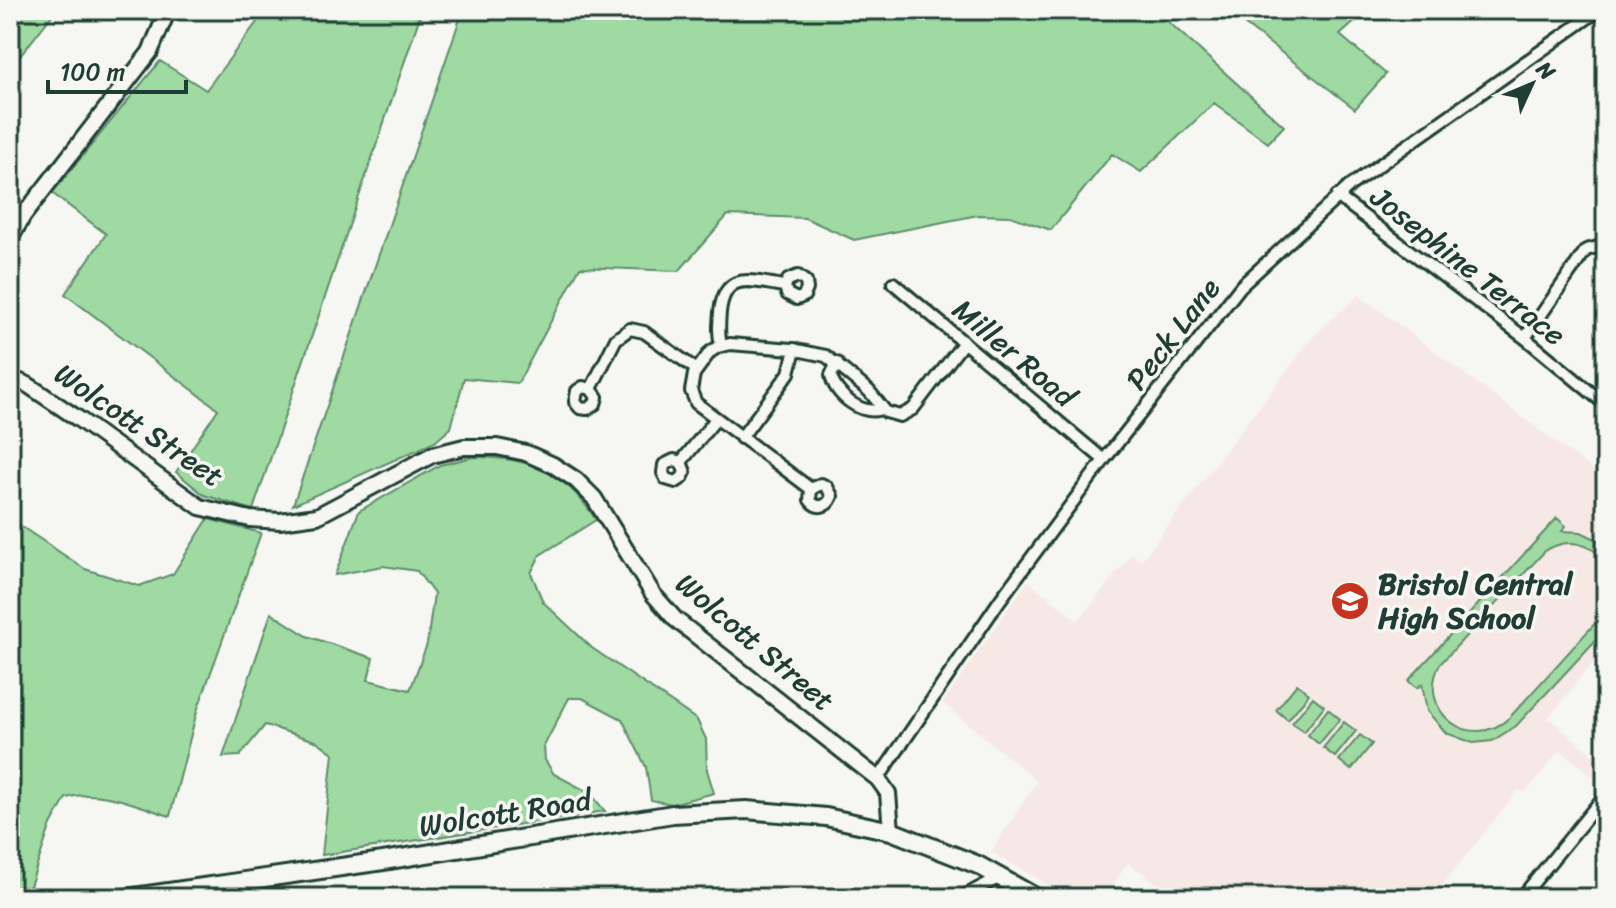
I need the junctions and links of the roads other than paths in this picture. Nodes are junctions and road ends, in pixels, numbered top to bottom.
1 (168, 10) edge
2 (1599, 10) edge
3 (1337, 196) junction
4 (10, 239) edge
5 (1606, 245) edge
6 (893, 283) dead end
7 (785, 286) dead end
8 (1525, 338) junction
9 (964, 342) junction
10 (721, 345) junction
11 (795, 349) junction
12 (837, 363) junction
13 (697, 370) junction
14 (10, 378) edge
15 (591, 389) dead end
16 (1606, 405) edge
17 (883, 408) junction
18 (716, 419) junction
19 (741, 438) junction
20 (1104, 460) junction
21 (681, 462) dead end
22 (811, 489) dead end
23 (878, 779) junction
24 (1606, 794) edge
25 (891, 831) junction
26 (1000, 877) junction
27 (127, 898) edge
28 (960, 898) edge
29 (1037, 898) edge
30 (1521, 898) edge

1 - 4 main road
2 - 3 street, Peck Lane
3 - 8 street, Josephine Terrace
3 - 20 street, Peck Lane
5 - 8 street
6 - 9 street, Miller Road
7 - 10 street
8 - 16 street, Josephine Terrace
9 - 17 street
9 - 20 street, Miller Road
10 - 11 street
10 - 13 street
11 - 12 street
11 - 19 street
12 - 17 street
12 - 17 street
13 - 15 street
13 - 18 street
14 - 23 main road, Wolcott Street
18 - 19 street
18 - 21 street
19 - 22 street
20 - 23 street, Peck Lane
23 - 25 main road
24 - 30 street
25 - 26 main road
25 - 27 main road, Wolcott Road
26 - 28 street
26 - 29 main road

